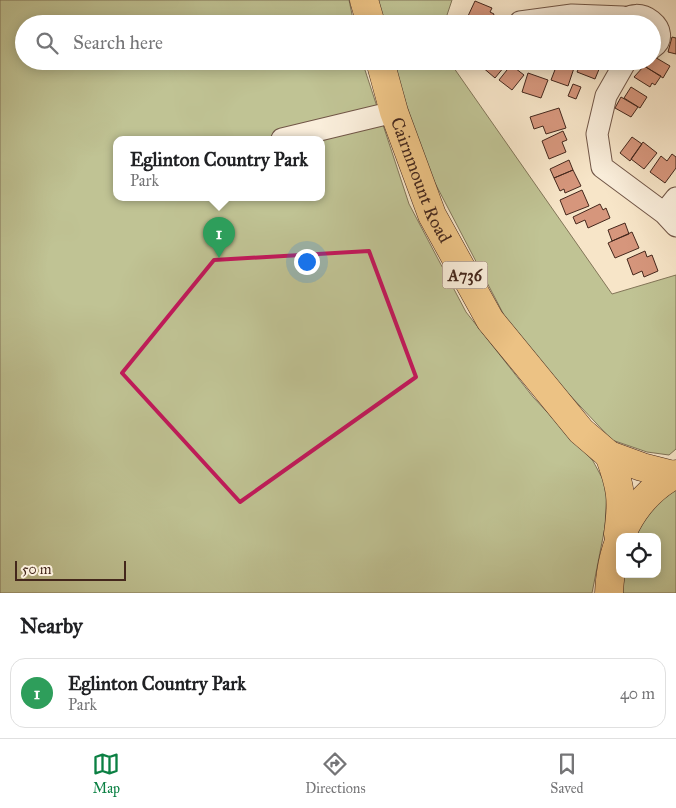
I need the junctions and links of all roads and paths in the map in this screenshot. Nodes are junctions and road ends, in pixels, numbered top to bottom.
1 (364, 0) edge
2 (368, 15) edge
3 (626, 15) edge
4 (661, 41) edge
5 (382, 70) edge
6 (621, 70) edge
7 (394, 112) junction
8 (294, 136) edge
9 (672, 212) edge
10 (609, 455) junction
11 (675, 474) edge
12 (618, 533) edge
13 (621, 533) edge
14 (616, 545) edge
15 (609, 593) edge

1 - 2 main road
3 - 4 street
5 - 7 main road, Cairnmount Road / A736
6 - 9 street
7 - 8 street
7 - 10 main road, Cairnmount Road / A736
10 - 11 main road, Cairnmount Road / A736
10 - 12 main road, Cairnmount Road / A736
11 - 13 main road
14 - 15 main road

